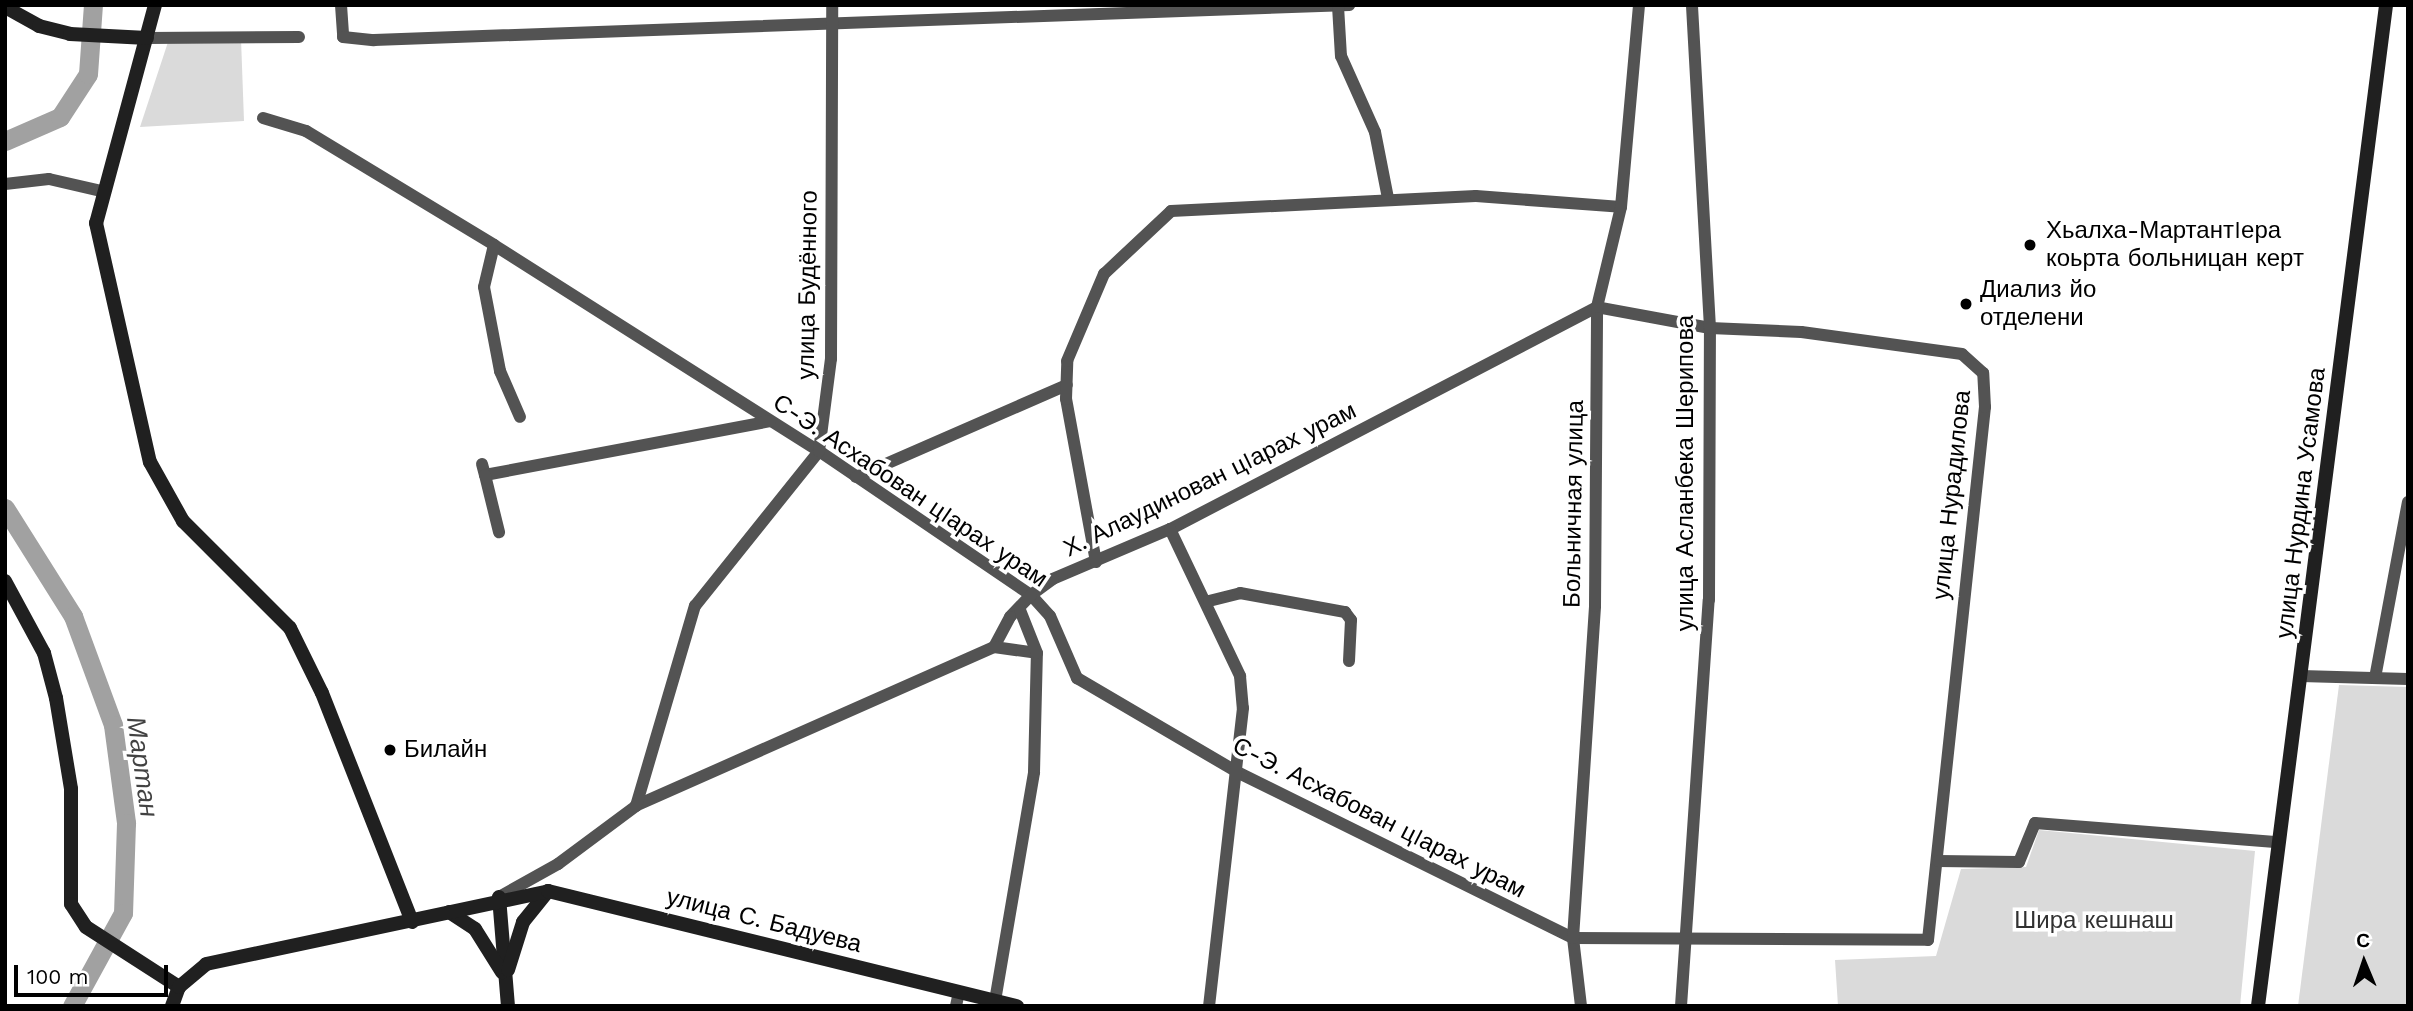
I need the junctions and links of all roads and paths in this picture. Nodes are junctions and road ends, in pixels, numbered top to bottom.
1 (156, 5) edge
2 (341, 5) edge
3 (832, 5) edge
4 (1349, 5) edge
5 (1639, 5) edge
6 (1692, 5) edge
7 (2386, 5) edge
8 (1338, 6) edge
9 (5, 7) edge
10 (1061, 11) edge
11 (832, 26) junction
12 (299, 37) dead end
13 (147, 38) junction
14 (263, 118) dead end
15 (5, 184) edge
16 (102, 191) junction
17 (1388, 198) junction
18 (1621, 207) junction
19 (494, 245) junction
20 (1597, 307) junction
21 (1710, 328) junction
22 (1066, 385) junction
23 (520, 417) dead end
24 (770, 421) junction
25 (819, 451) junction
26 (856, 477) junction
27 (2408, 502) edge
28 (1170, 529) junction
29 (499, 532) dead end
30 (1096, 562) junction
31 (5, 581) edge
32 (1031, 595) junction
33 (1209, 601) junction
34 (1020, 610) junction
35 (993, 647) junction
36 (1037, 653) junction
37 (1349, 662) dead end
38 (2301, 676) junction
39 (2375, 678) junction
40 (2408, 679) edge
41 (1237, 772) junction
42 (636, 806) junction
43 (2278, 842) junction
44 (1938, 861) junction
45 (548, 891) junction
46 (499, 897) junction
47 (449, 912) junction
48 (412, 922) junction
49 (1573, 938) junction
50 (1685, 941) junction
51 (506, 978) junction
52 (178, 987) junction
53 (957, 999) edge
54 (995, 1001) junction
55 (172, 1006) edge
56 (508, 1006) edge
57 (1017, 1006) edge
58 (1209, 1006) edge
59 (1581, 1006) edge
60 (1681, 1006) edge
61 (2258, 1006) edge

1 - 13 street
2 - 11 street
3 - 11 street, улица Будённого
4 - 8 street
5 - 18 street, Больничная улица
6 - 21 street, улица Асланбека Шерипова
7 - 38 street, улица Нурдина Усамова
8 - 10 street
8 - 17 street
9 - 13 street
10 - 11 street
11 - 25 street, улица Будённого
12 - 13 street
13 - 16 street
14 - 19 street, С-Э. Асхабован цIарах урам
15 - 16 street
16 - 48 street
17 - 18 street
17 - 22 street
18 - 20 street, Больничная улица
19 - 23 street
19 - 24 street, С-Э. Асхабован цIарах урам
20 - 21 street
20 - 28 street, Х. Алаудинован цIарах урам
20 - 49 street, Больничная улица
21 - 44 street, улица Нурадилова
21 - 50 street, улица Асланбека Шерипова
22 - 26 street
22 - 30 street
24 - 25 street, С-Э. Асхабован цIарах урам
24 - 29 street
25 - 26 street, С-Э. Асхабован цIарах урам
25 - 42 street
26 - 32 street, С-Э. Асхабован цIарах урам
27 - 39 street
28 - 30 street, Х. Алаудинован цIарах урам
28 - 33 street
30 - 32 street, Х. Алаудинован цIарах урам
31 - 52 street
32 - 34 street, Х. Алаудинован цIарах урам
32 - 41 street, С-Э. Асхабован цIарах урам
33 - 37 street
33 - 41 street
34 - 35 street, Х. Алаудинован цIарах урам
34 - 36 street
35 - 36 street
35 - 42 street, Х. Алаудинован цIарах урам
36 - 54 street
38 - 39 street
38 - 43 street, улица Нурдина Усамова
39 - 40 street
41 - 49 street, С-Э. Асхабован цIарах урам
41 - 58 street
42 - 46 street, Х. Алаудинован цIарах урам
43 - 44 street
43 - 61 street, улица Нурдина Усамова
44 - 50 street, С-Э. Асхабован цIарах урам
45 - 46 street, улица С. Бадуева
45 - 51 street
45 - 53 street, улица С. Бадуева
46 - 47 street, улица С. Бадуева
46 - 51 street
47 - 48 street, улица С. Бадуева
47 - 51 street
48 - 52 street, улица С. Бадуева
49 - 50 street, С-Э. Асхабован цIарах урам
49 - 59 street, Больничная улица
50 - 60 street, улица Асланбека Шерипова
51 - 56 street
52 - 55 street
53 - 54 street, улица С. Бадуева
54 - 57 street, улица С. Бадуева

